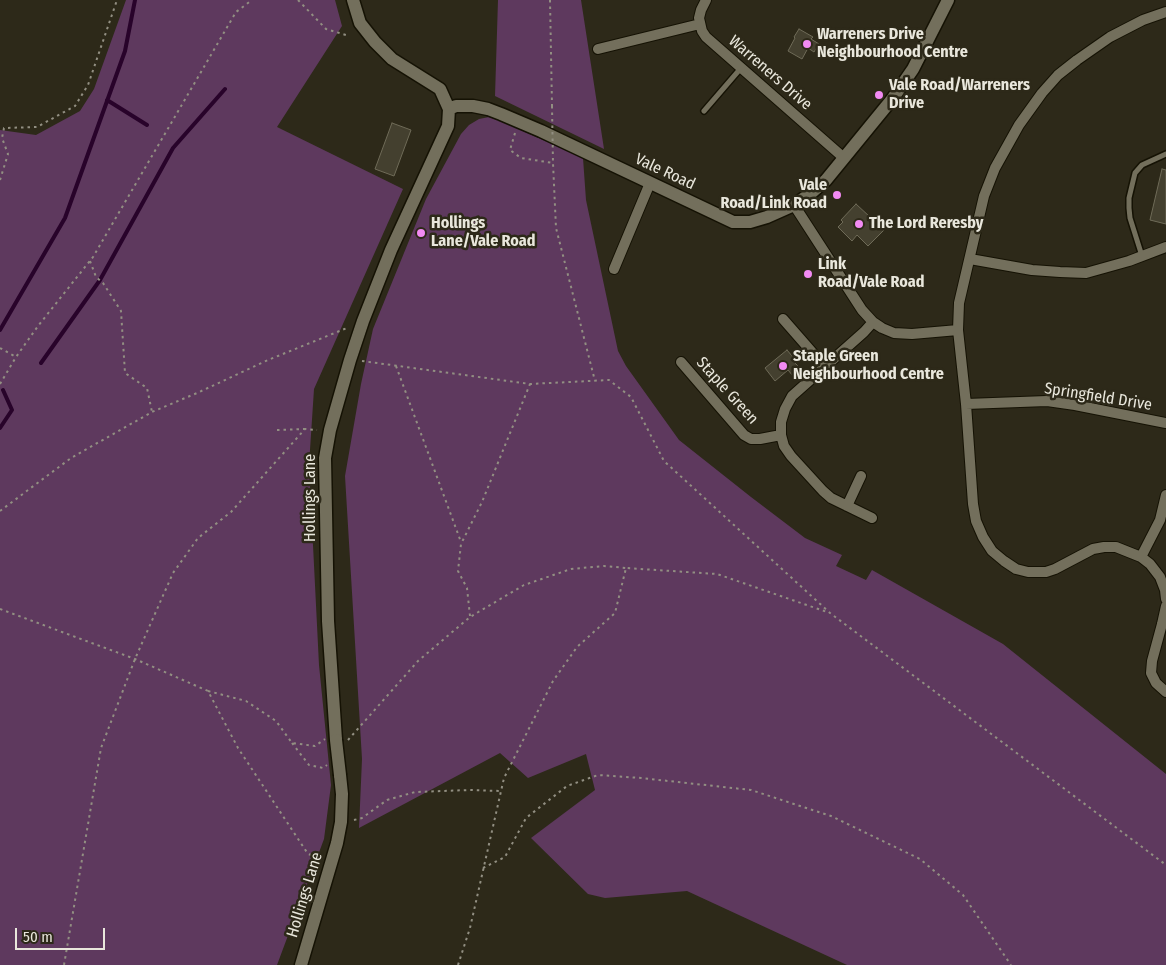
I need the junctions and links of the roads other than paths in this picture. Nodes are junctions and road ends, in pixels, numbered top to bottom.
1 (353, 0) edge
2 (706, 0) edge
3 (948, 0) edge
4 (1166, 12) edge
5 (700, 24) junction
6 (598, 49) dead end
7 (742, 68) junction
8 (449, 109) junction
9 (704, 111) dead end
10 (1166, 154) edge
11 (844, 158) junction
12 (650, 183) junction
13 (794, 205) junction
14 (1166, 247) edge
15 (1142, 256) junction
16 (970, 258) junction
17 (614, 269) dead end
18 (783, 319) dead end
19 (873, 322) junction
20 (958, 330) junction
21 (681, 362) dead end
22 (825, 367) junction
23 (966, 404) junction
24 (1166, 423) edge
25 (781, 435) junction
26 (860, 476) dead end
27 (1166, 495) edge
28 (847, 506) junction
29 (872, 518) dead end
30 (1141, 556) junction
31 (1166, 598) edge
32 (1166, 606) edge
33 (1166, 692) edge
34 (301, 965) edge

1 - 8 street
2 - 5 street
3 - 11 street, Vale Road
4 - 16 street
5 - 6 street
5 - 7 street, Warreners Drive
7 - 9 lane
7 - 11 street, Warreners Drive
8 - 12 street, Vale Road
8 - 34 street, Hollings Lane, bridge
10 - 15 lane
11 - 13 street, Vale Road
12 - 13 street, Vale Road
12 - 17 street
13 - 19 street
14 - 15 street
15 - 16 street
16 - 20 street
18 - 22 street
19 - 20 street
19 - 22 street
20 - 23 street
21 - 25 street, Staple Green
22 - 25 street
23 - 24 street, Springfield Drive
23 - 30 street
25 - 28 street
26 - 28 street
27 - 30 street
28 - 29 street
30 - 31 street
32 - 33 street

